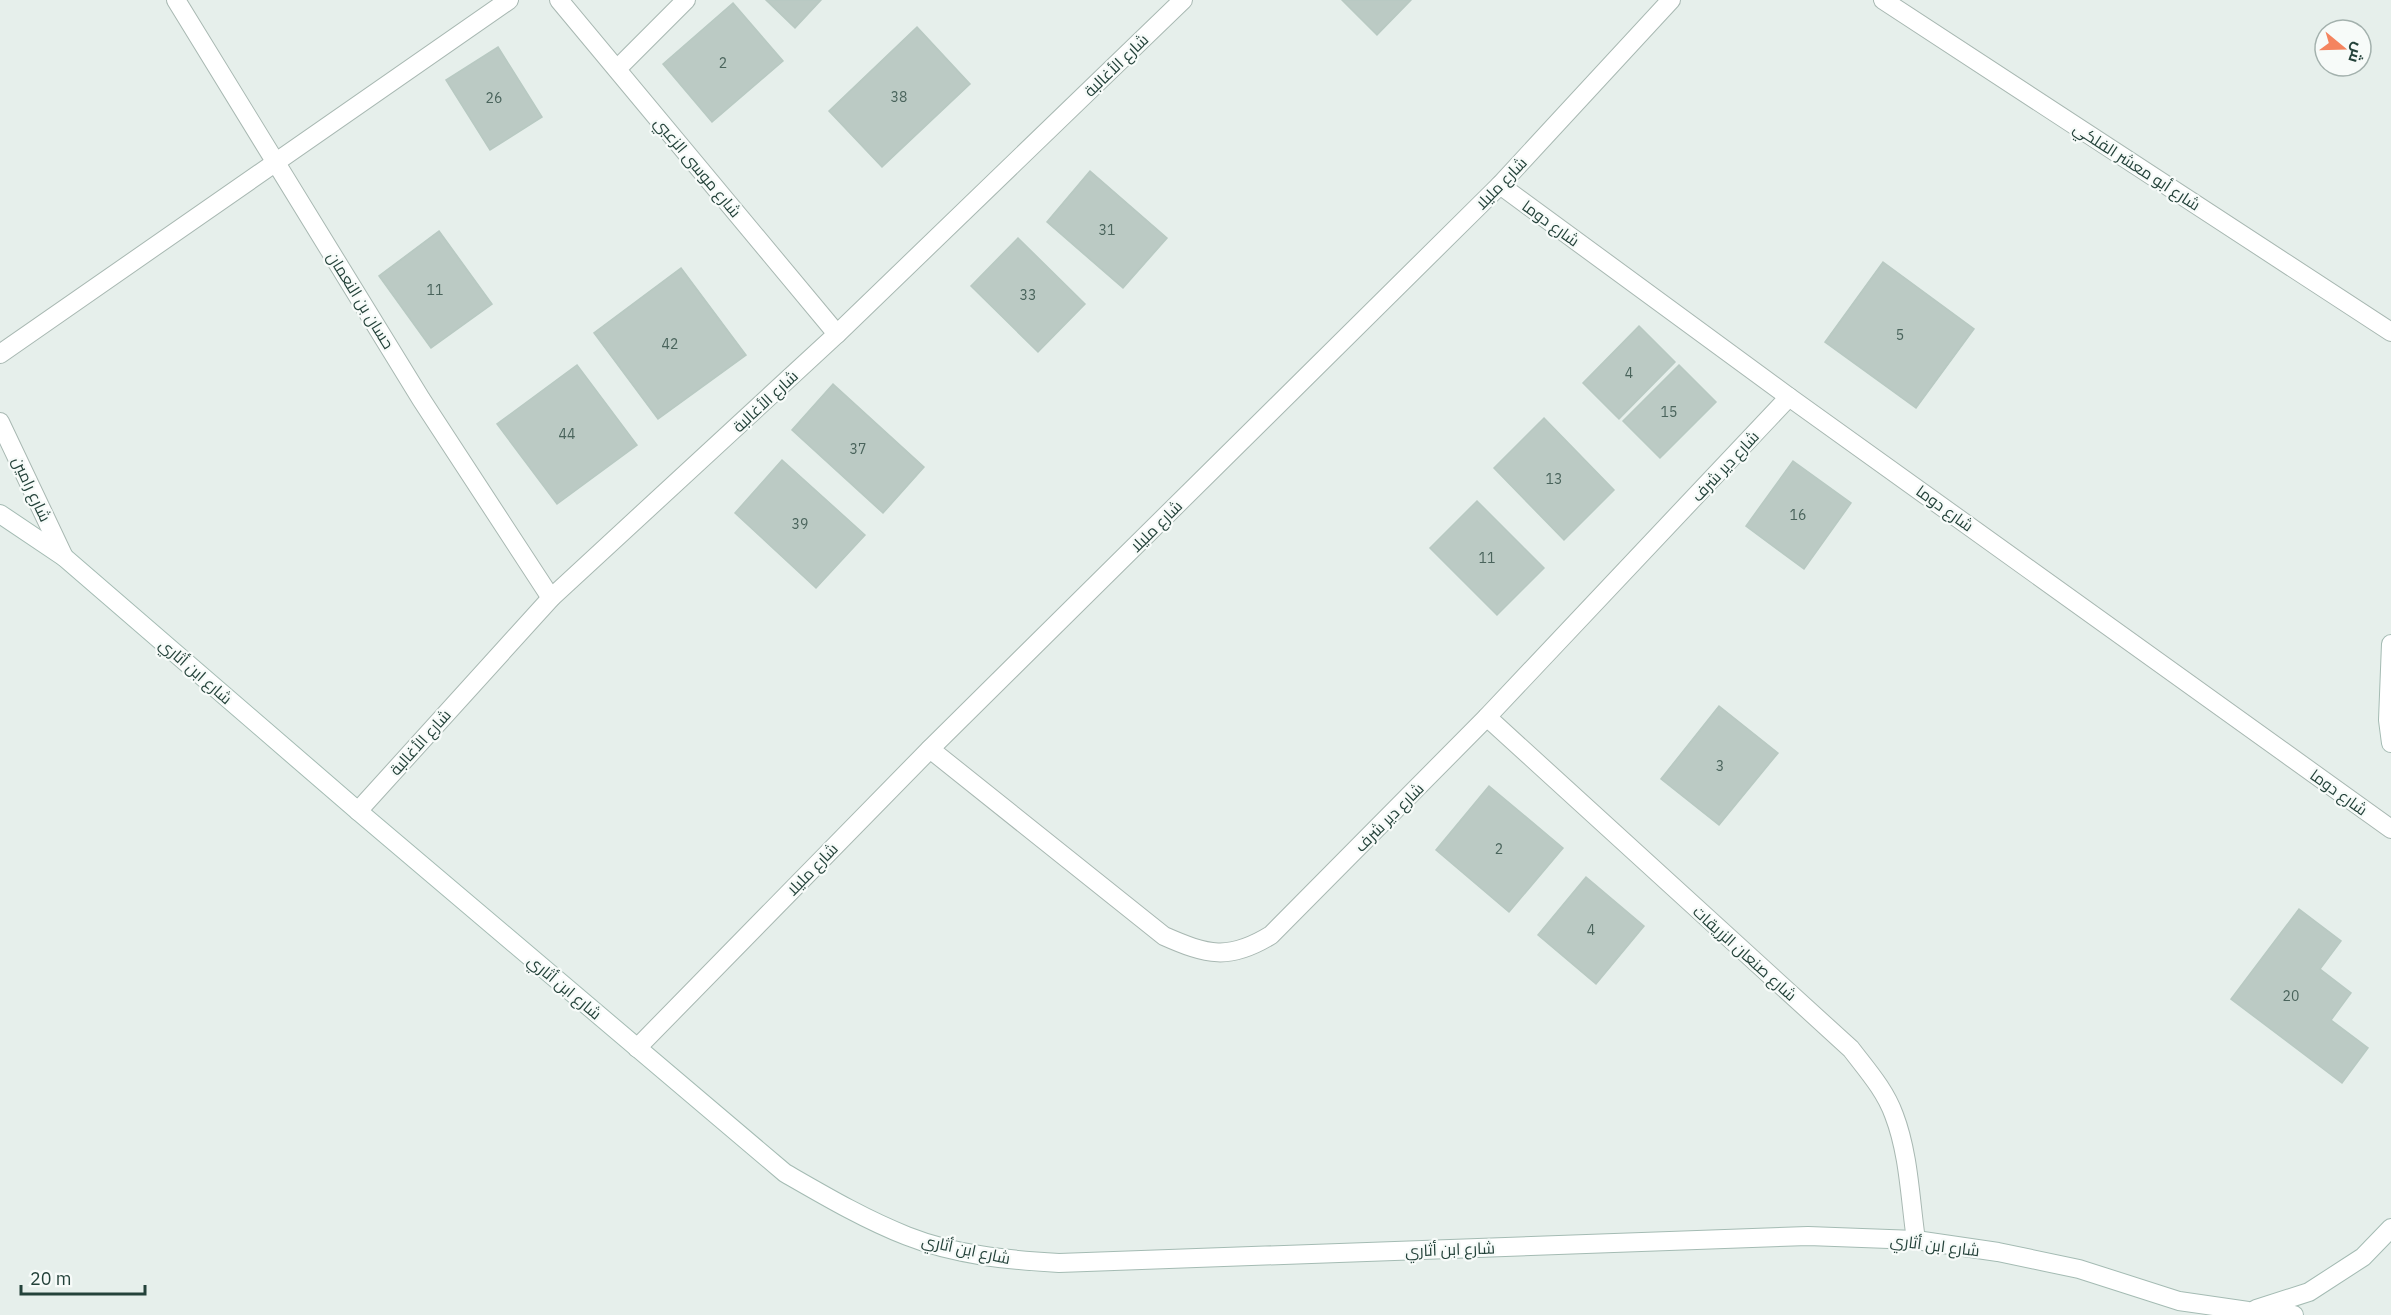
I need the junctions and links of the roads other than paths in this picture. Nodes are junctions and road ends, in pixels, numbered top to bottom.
1 (176, 0) edge
2 (510, 0) edge
3 (560, 0) edge
4 (686, 0) edge
5 (1183, 0) edge
6 (1671, 0) edge
7 (1883, 0) edge
8 (616, 69) junction
9 (275, 161) junction
10 (1500, 185) junction
11 (2391, 332) edge
12 (837, 334) junction
13 (0, 354) edge
14 (1790, 397) junction
15 (0, 422) edge
16 (0, 514) edge
17 (64, 557) junction
18 (551, 597) junction
19 (2391, 644) edge
20 (1487, 717) junction
21 (2391, 742) edge
22 (930, 749) junction
23 (358, 811) junction
24 (2391, 829) edge
25 (638, 1048) junction
26 (2391, 1228) edge
27 (1916, 1240) junction
28 (2179, 1301) junction
29 (2248, 1311) junction
30 (2199, 1315) edge
31 (2294, 1315) edge

1 - 9 street, حسان بن النعمان
2 - 9 street
3 - 8 street, شارع موسى الزعبي
4 - 8 street
5 - 12 street, شارع الأغالبة
6 - 10 street, شارع مليلا
7 - 11 street, شارع أبو معشر الفلكي
8 - 12 street, شارع موسى الزعبي
9 - 13 street
9 - 18 street, حسان بن النعمان
10 - 14 street, شارع دوما
10 - 22 street, شارع مليلا
12 - 18 street, شارع الأغالبة
14 - 20 street, شارع دير شرف
14 - 24 street, شارع دوما
15 - 17 street, شارع رامين
16 - 17 street, شارع ابن أثاري
17 - 23 street, شارع ابن أثاري
18 - 23 street, شارع الأغالبة
19 - 21 street
20 - 22 street, شارع دير شرف
20 - 27 street, شارع صنعان الزريقات
22 - 25 street, شارع مليلا
23 - 25 street, شارع ابن أثاري
25 - 27 street, شارع ابن أثاري
26 - 29 street
27 - 28 street, شارع ابن أثاري
28 - 29 street, شارع ابن أثاري
28 - 30 street, شارع ابن أثاري
29 - 31 street, شارع ابن أثاري

